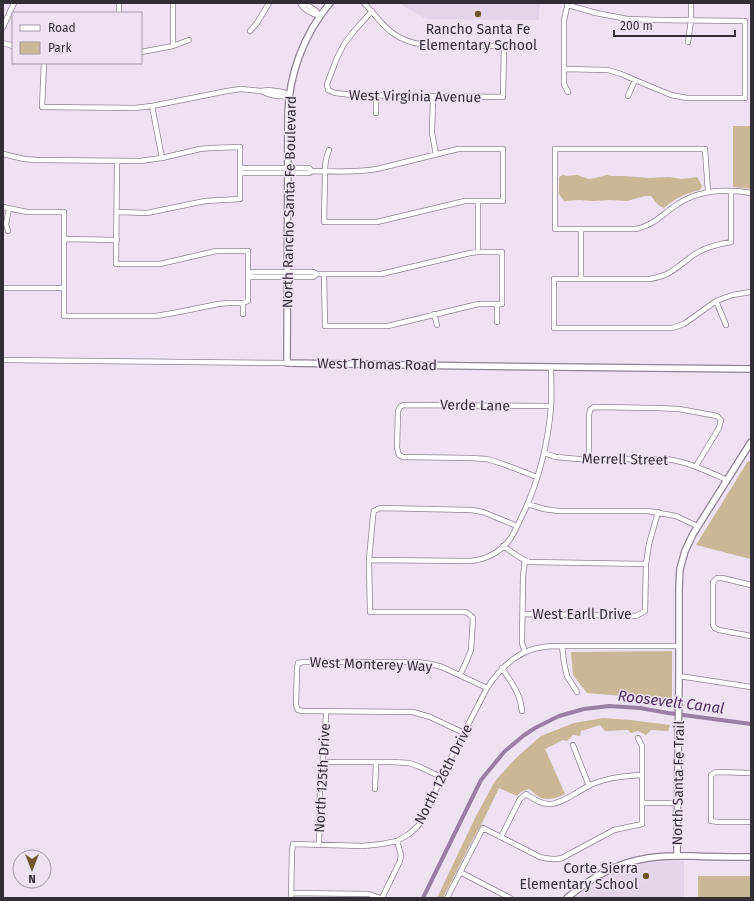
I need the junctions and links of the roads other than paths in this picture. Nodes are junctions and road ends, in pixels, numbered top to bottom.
1 (14, 3) edge
2 (173, 3) edge
3 (269, 3) edge
4 (300, 3) edge
5 (305, 3) edge
6 (330, 3) edge
7 (364, 3) edge
8 (691, 3) edge
9 (568, 4) edge
10 (372, 12) junction
11 (320, 16) junction
12 (691, 20) junction
13 (3, 28) edge
14 (250, 30) dead end
15 (189, 40) dead end
16 (688, 42) dead end
17 (173, 46) junction
18 (142, 52) edge
19 (44, 64) edge
20 (564, 70) junction
21 (635, 80) junction
22 (568, 92) dead end
23 (289, 96) junction
24 (376, 96) junction
25 (628, 96) dead end
26 (433, 97) junction
27 (152, 106) junction
28 (376, 112) dead end
29 (329, 150) dead end
30 (3, 154) edge
31 (436, 155) junction
32 (162, 158) junction
33 (117, 161) junction
34 (240, 171) junction
35 (287, 171) junction
36 (325, 171) junction
37 (731, 191) junction
38 (708, 192) junction
39 (751, 193) edge
40 (478, 201) junction
41 (3, 207) edge
42 (9, 209) junction
43 (117, 212) junction
44 (581, 229) junction
45 (8, 231) dead end
46 (64, 239) junction
47 (117, 240) junction
48 (478, 252) junction
49 (248, 274) junction
50 (287, 274) junction
51 (324, 274) junction
52 (581, 279) junction
53 (3, 288) edge
54 (64, 288) junction
55 (751, 292) edge
56 (716, 301) junction
57 (243, 302) junction
58 (497, 304) junction
59 (243, 314) dead end
60 (434, 314) junction
61 (497, 322) dead end
62 (437, 324) dead end
63 (726, 325) dead end
64 (3, 360) edge
65 (287, 363) junction
66 (551, 367) junction
67 (751, 369) edge
68 (551, 406) junction
69 (751, 442) edge
70 (749, 451) edge
71 (544, 453) junction
72 (589, 459) junction
73 (696, 466) junction
74 (537, 477) junction
75 (727, 480) junction
76 (527, 504) junction
77 (658, 512) junction
78 (517, 526) junction
79 (697, 526) junction
80 (503, 546) junction
81 (369, 560) junction
82 (525, 560) junction
83 (646, 564) junction
84 (751, 585) edge
85 (523, 614) junction
86 (751, 636) edge
87 (562, 646) junction
88 (679, 646) junction
89 (525, 652) junction
90 (502, 668) junction
91 (460, 675) junction
92 (679, 676) junction
93 (751, 687) edge
94 (487, 688) junction
95 (576, 692) dead end
96 (522, 711) dead end
97 (326, 712) junction
98 (464, 733) junction
99 (638, 738) dead end
100 (573, 744) dead end
101 (322, 762) junction
102 (376, 762) junction
103 (751, 773) edge
104 (642, 775) junction
105 (442, 777) junction
106 (589, 786) junction
107 (375, 789) dead end
108 (642, 803) junction
109 (677, 803) junction
110 (751, 822) edge
111 (501, 837) junction
112 (397, 841) junction
113 (319, 844) junction
114 (676, 856) junction
115 (751, 857) edge
116 (460, 872) junction
117 (291, 896) edge
118 (381, 898) edge
119 (447, 898) edge
120 (510, 898) edge
121 (567, 898) edge

1 - 13 street
2 - 17 street
3 - 14 street
4 - 11 street
5 - 11 street
6 - 11 street, North Rancho Santa Fe Boulevard
7 - 10 street
8 - 12 street
9 - 12 street
9 - 20 street
10 - 24 street, West Virginia Avenue
10 - 26 street, West Virginia Avenue
11 - 23 street, North Rancho Santa Fe Boulevard
12 - 16 street
12 - 21 street
15 - 17 street
17 - 18 street
19 - 27 street
20 - 21 street
20 - 22 street
21 - 25 street
23 - 27 street
23 - 35 street, North Rancho Santa Fe Boulevard
24 - 26 street, West Virginia Avenue
24 - 28 street
26 - 31 street
27 - 32 street
29 - 36 street
30 - 33 street
31 - 36 street
31 - 40 street
32 - 33 street
32 - 34 street
33 - 43 street
34 - 35 street
34 - 43 street
35 - 36 street
35 - 50 street, North Rancho Santa Fe Boulevard
36 - 40 street
37 - 38 street
37 - 39 street
37 - 52 street
38 - 44 street
38 - 44 street
40 - 48 street
41 - 42 street
42 - 45 street
42 - 46 street
43 - 47 street
44 - 52 street
46 - 47 street
46 - 54 street
47 - 49 street
48 - 51 street
48 - 58 street
49 - 50 street
49 - 57 street
50 - 51 street
50 - 65 street, North Rancho Santa Fe Boulevard
51 - 60 street
52 - 56 street
53 - 54 street
54 - 57 street
55 - 56 street
56 - 63 street
57 - 59 street
58 - 60 street
58 - 61 street
60 - 62 street
64 - 65 street, West Thomas Road
65 - 66 street, West Thomas Road
66 - 67 street, West Thomas Road
66 - 68 street
68 - 71 street
68 - 74 street, Verde Lane
69 - 70 street, North Santa Fe Trail
70 - 75 street, North Santa Fe Trail
71 - 72 street, Merrell Street
71 - 74 street
72 - 73 street, Merrell Street
72 - 73 street
73 - 75 street, Merrell Street
74 - 76 street
75 - 79 street, North Santa Fe Trail
76 - 77 street
76 - 78 street
77 - 79 street
77 - 83 street
78 - 80 street
78 - 81 street
79 - 88 street, North Santa Fe Trail
80 - 81 street
80 - 82 street
81 - 91 street
82 - 83 street
82 - 85 street
83 - 85 street, West Earll Drive
84 - 86 street
85 - 89 street
87 - 88 street
87 - 89 street
87 - 95 street
88 - 92 street, North Santa Fe Trail
89 - 90 street
90 - 94 street, North 126th Drive
90 - 96 street
91 - 94 street, West Monterey Way
91 - 97 street, West Monterey Way
92 - 93 street
92 - 109 street, North Santa Fe Trail
94 - 98 street, North 126th Drive
97 - 98 street
97 - 101 street, North 125th Drive
98 - 105 street, North 126th Drive
99 - 104 street
100 - 106 street
101 - 102 street
101 - 113 street, North 125th Drive
102 - 105 street
102 - 107 street
103 - 110 street
104 - 106 street
104 - 108 street
105 - 112 street, North 126th Drive
106 - 111 street
108 - 109 street
108 - 111 street
109 - 114 street, North Santa Fe Trail
111 - 116 street
112 - 113 street
112 - 118 street
113 - 117 street, North 125th Drive
114 - 115 street
114 - 121 street
116 - 119 street
116 - 120 street
117 - 118 street

